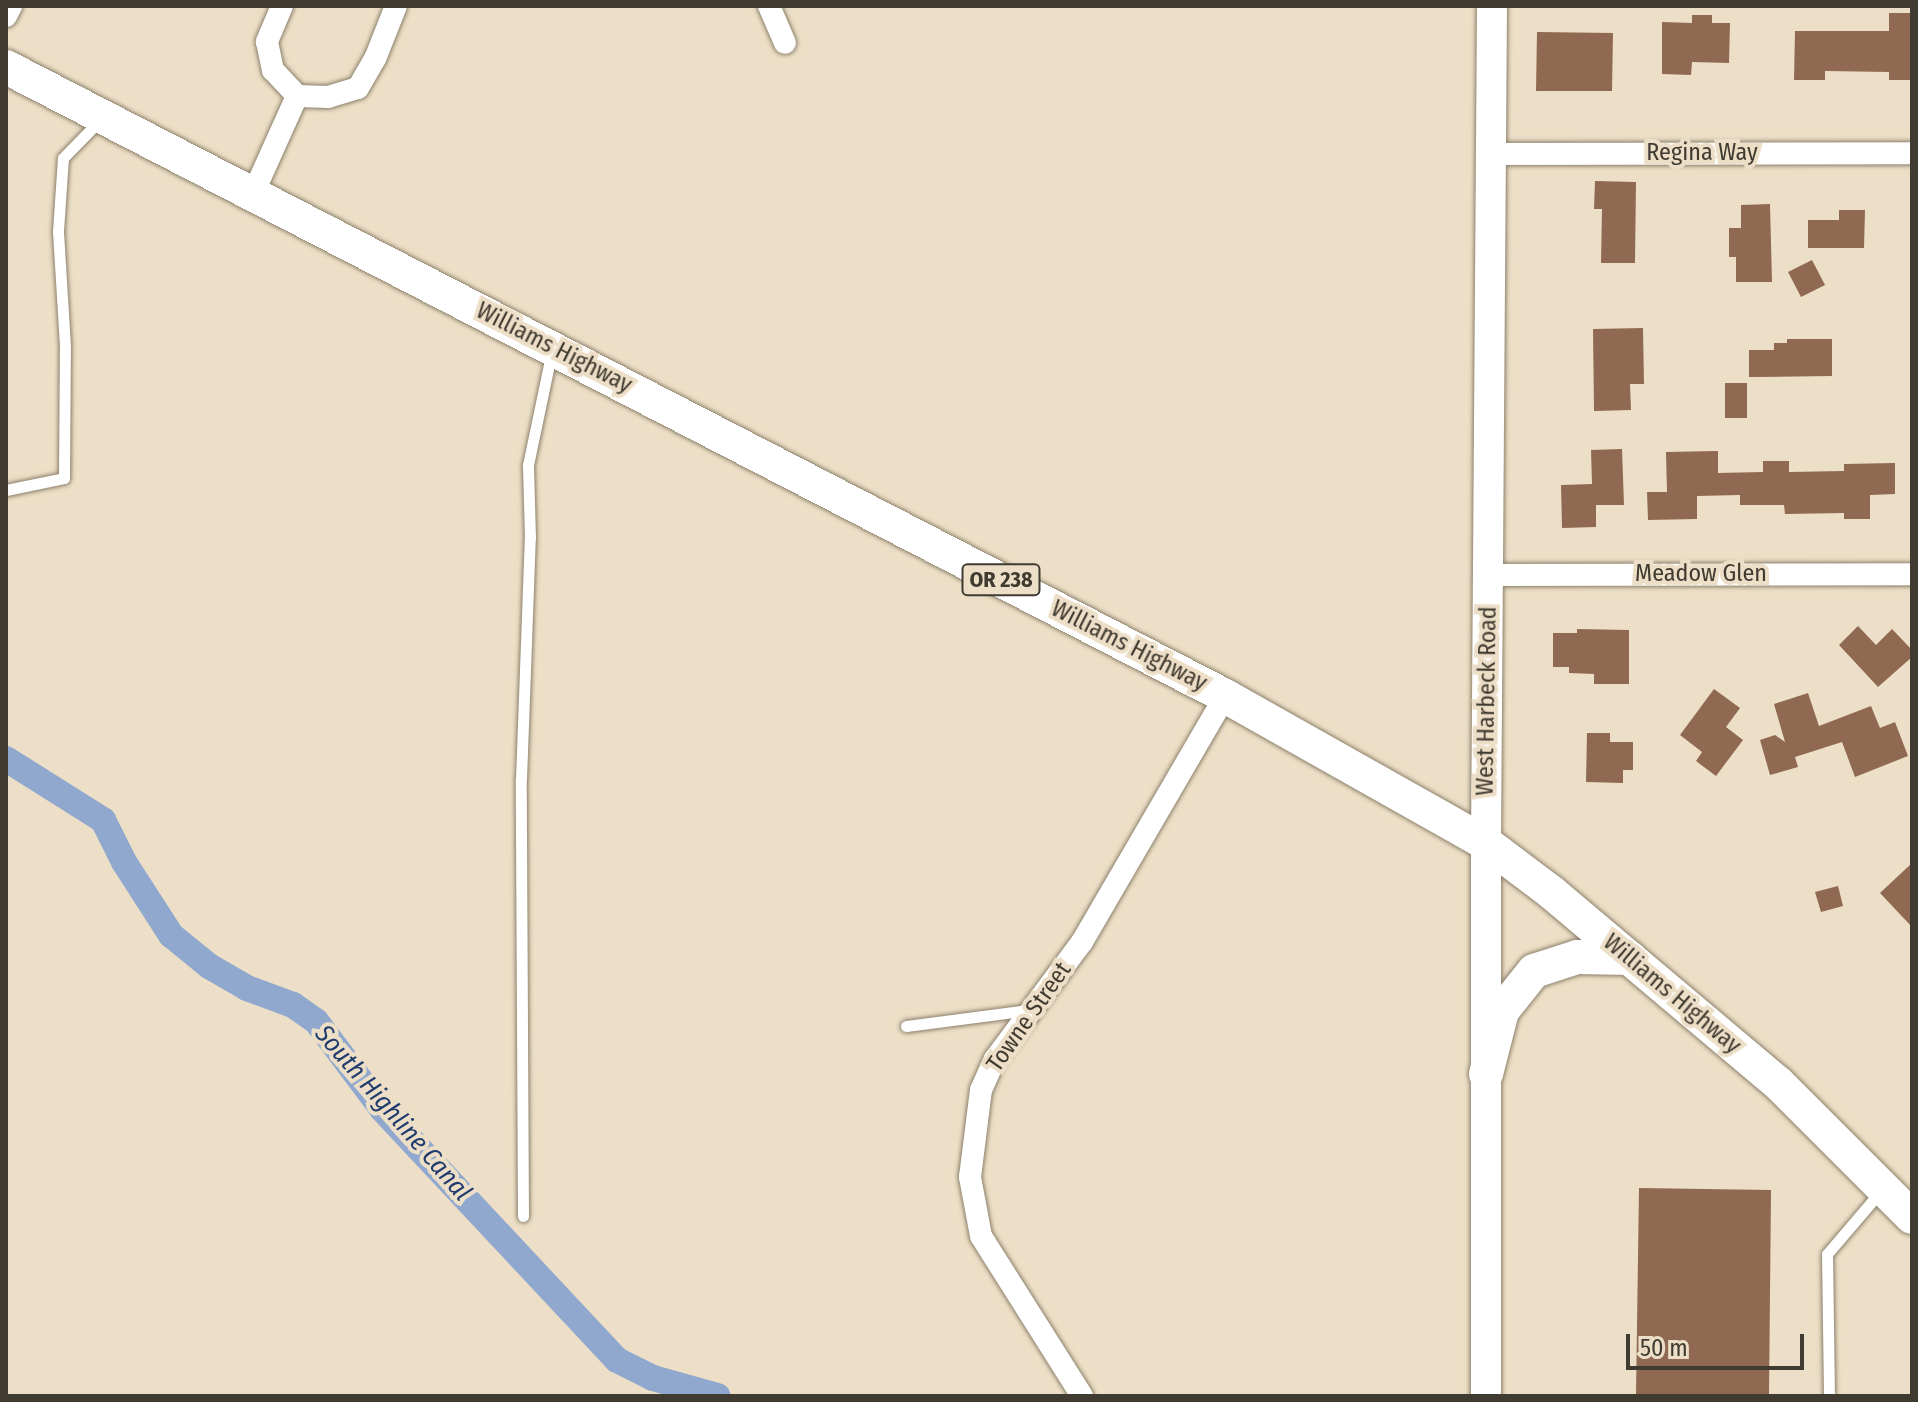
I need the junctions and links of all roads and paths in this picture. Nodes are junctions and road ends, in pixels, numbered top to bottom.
1 (11, 6) edge
2 (282, 6) edge
3 (396, 6) edge
4 (769, 6) edge
5 (1492, 6) edge
6 (6, 16) edge
7 (785, 43) dead end
8 (6, 67) edge
9 (297, 96) junction
10 (103, 117) junction
11 (1912, 153) edge
12 (1491, 154) junction
13 (252, 196) junction
14 (553, 346) junction
15 (6, 490) edge
16 (1912, 574) edge
17 (1489, 575) junction
18 (1225, 696) junction
19 (1486, 843) junction
20 (1630, 958) junction
21 (1033, 1009) junction
22 (906, 1026) dead end
23 (1486, 1074) junction
24 (1883, 1188) junction
25 (523, 1216) dead end
26 (1912, 1217) edge
27 (1082, 1396) edge
28 (1486, 1396) edge
29 (1829, 1396) edge

1 - 6 street
2 - 9 street
3 - 9 street
4 - 7 street
5 - 12 street, West Harbeck Road
8 - 10 main road, Williams Highway / OR 238
9 - 13 street
10 - 13 main road, Williams Highway / OR 238
10 - 15 lane
11 - 12 street, Regina Way
12 - 17 street, West Harbeck Road
13 - 14 main road, Williams Highway / OR 238
14 - 18 main road, Williams Highway / OR 238
14 - 25 lane
16 - 17 street, Meadow Glen
17 - 19 street, West Harbeck Road
18 - 19 main road, Williams Highway / OR 238
18 - 21 street, Towne Street
19 - 20 main road, Williams Highway / OR 238
19 - 23 street, West Harbeck Road
20 - 23 main road
20 - 24 main road, Williams Highway / OR 238
21 - 22 lane
21 - 27 street, Towne Street
23 - 28 street, West Harbeck Road
24 - 26 main road, Williams Highway / OR 238
24 - 29 lane

